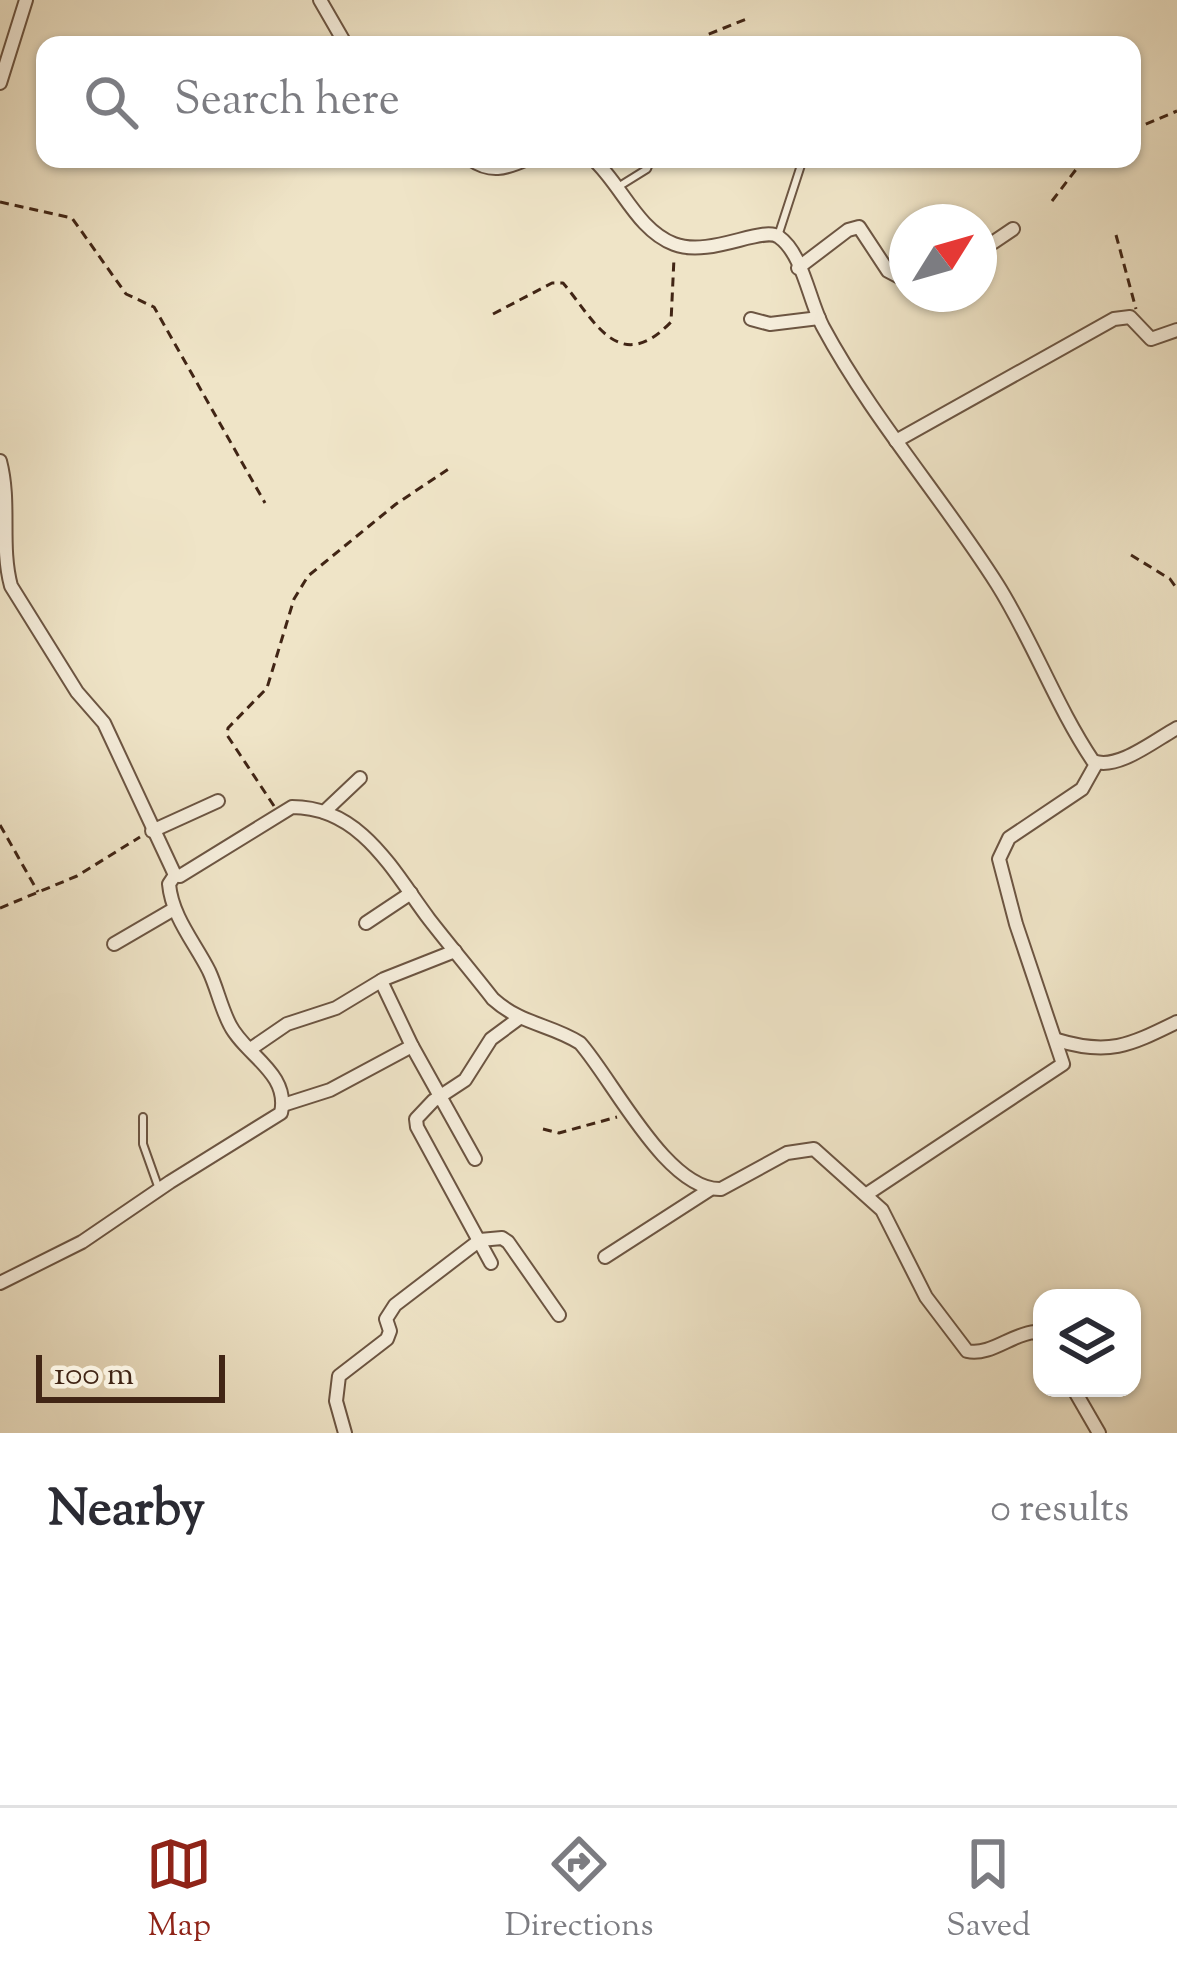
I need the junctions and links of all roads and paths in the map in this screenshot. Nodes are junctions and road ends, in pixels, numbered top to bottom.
1 (26, 0) edge
2 (320, 0) edge
3 (749, 18) dead end
4 (341, 36) edge
5 (704, 36) edge
6 (0, 83) edge
7 (1177, 112) edge
8 (1141, 126) edge
9 (601, 168) edge
10 (647, 168) edge
11 (801, 168) edge
12 (1077, 168) edge
13 (618, 187) junction
14 (1052, 201) dead end
15 (0, 202) edge
16 (1013, 229) dead end
17 (1116, 235) dead end
18 (778, 236) junction
19 (997, 240) edge
20 (672, 244) junction
21 (798, 268) junction
22 (889, 272) edge
23 (494, 314) dead end
24 (751, 319) dead end
25 (819, 319) junction
26 (1136, 322) junction
27 (1177, 330) edge
28 (896, 441) junction
29 (0, 461) edge
30 (450, 468) dead end
31 (266, 503) dead end
32 (1131, 555) dead end
33 (1177, 589) edge
34 (1177, 728) edge
35 (1096, 764) junction
36 (360, 778) dead end
37 (218, 801) dead end
38 (324, 812) junction
39 (278, 813) junction
40 (0, 825) edge
41 (152, 831) junction
42 (175, 875) junction
43 (411, 893) junction
44 (39, 894) junction
45 (0, 908) edge
46 (174, 909) junction
47 (365, 922) dead end
48 (114, 944) dead end
49 (455, 951) junction
50 (381, 981) junction
51 (518, 1019) junction
52 (1177, 1022) edge
53 (1057, 1040) junction
54 (412, 1046) junction
55 (252, 1048) junction
56 (442, 1095) junction
57 (283, 1106) junction
58 (628, 1108) junction
59 (143, 1117) dead end
60 (543, 1129) dead end
61 (475, 1159) dead end
62 (159, 1189) junction
63 (710, 1190) junction
64 (867, 1194) junction
65 (480, 1240) junction
66 (604, 1257) dead end
67 (491, 1263) dead end
68 (0, 1283) edge
69 (559, 1315) dead end
70 (1033, 1332) edge
71 (1078, 1397) edge
72 (345, 1433) edge
73 (1099, 1433) edge

1 - 6 street
2 - 4 street
3 - 5 path
7 - 8 path
9 - 13 street
10 - 13 lane
11 - 18 lane
12 - 14 path
13 - 20 street
15 - 31 path
16 - 19 street
17 - 26 path
18 - 20 street
18 - 21 street
20 - 23 path
21 - 22 street
21 - 25 street
24 - 25 street
25 - 28 street
26 - 27 street
26 - 28 street
28 - 35 street
29 - 41 street
30 - 39 path
32 - 33 path
34 - 35 street
35 - 53 street
36 - 38 street
37 - 41 street
38 - 39 street
38 - 43 street
39 - 42 street
40 - 44 path
41 - 42 street
41 - 44 path
42 - 46 street
43 - 47 street
43 - 49 street
44 - 45 path
46 - 48 street
46 - 55 street
49 - 50 street
49 - 51 street
50 - 54 street
50 - 55 street
51 - 56 street
51 - 58 street
52 - 53 street
53 - 64 street
54 - 56 street
54 - 57 street
55 - 57 street
56 - 61 street
56 - 65 street
57 - 62 street
58 - 60 path
58 - 63 street
59 - 62 lane
62 - 68 street
63 - 64 street
63 - 66 street
64 - 70 street
65 - 67 street
65 - 69 street
65 - 72 street
71 - 73 street

